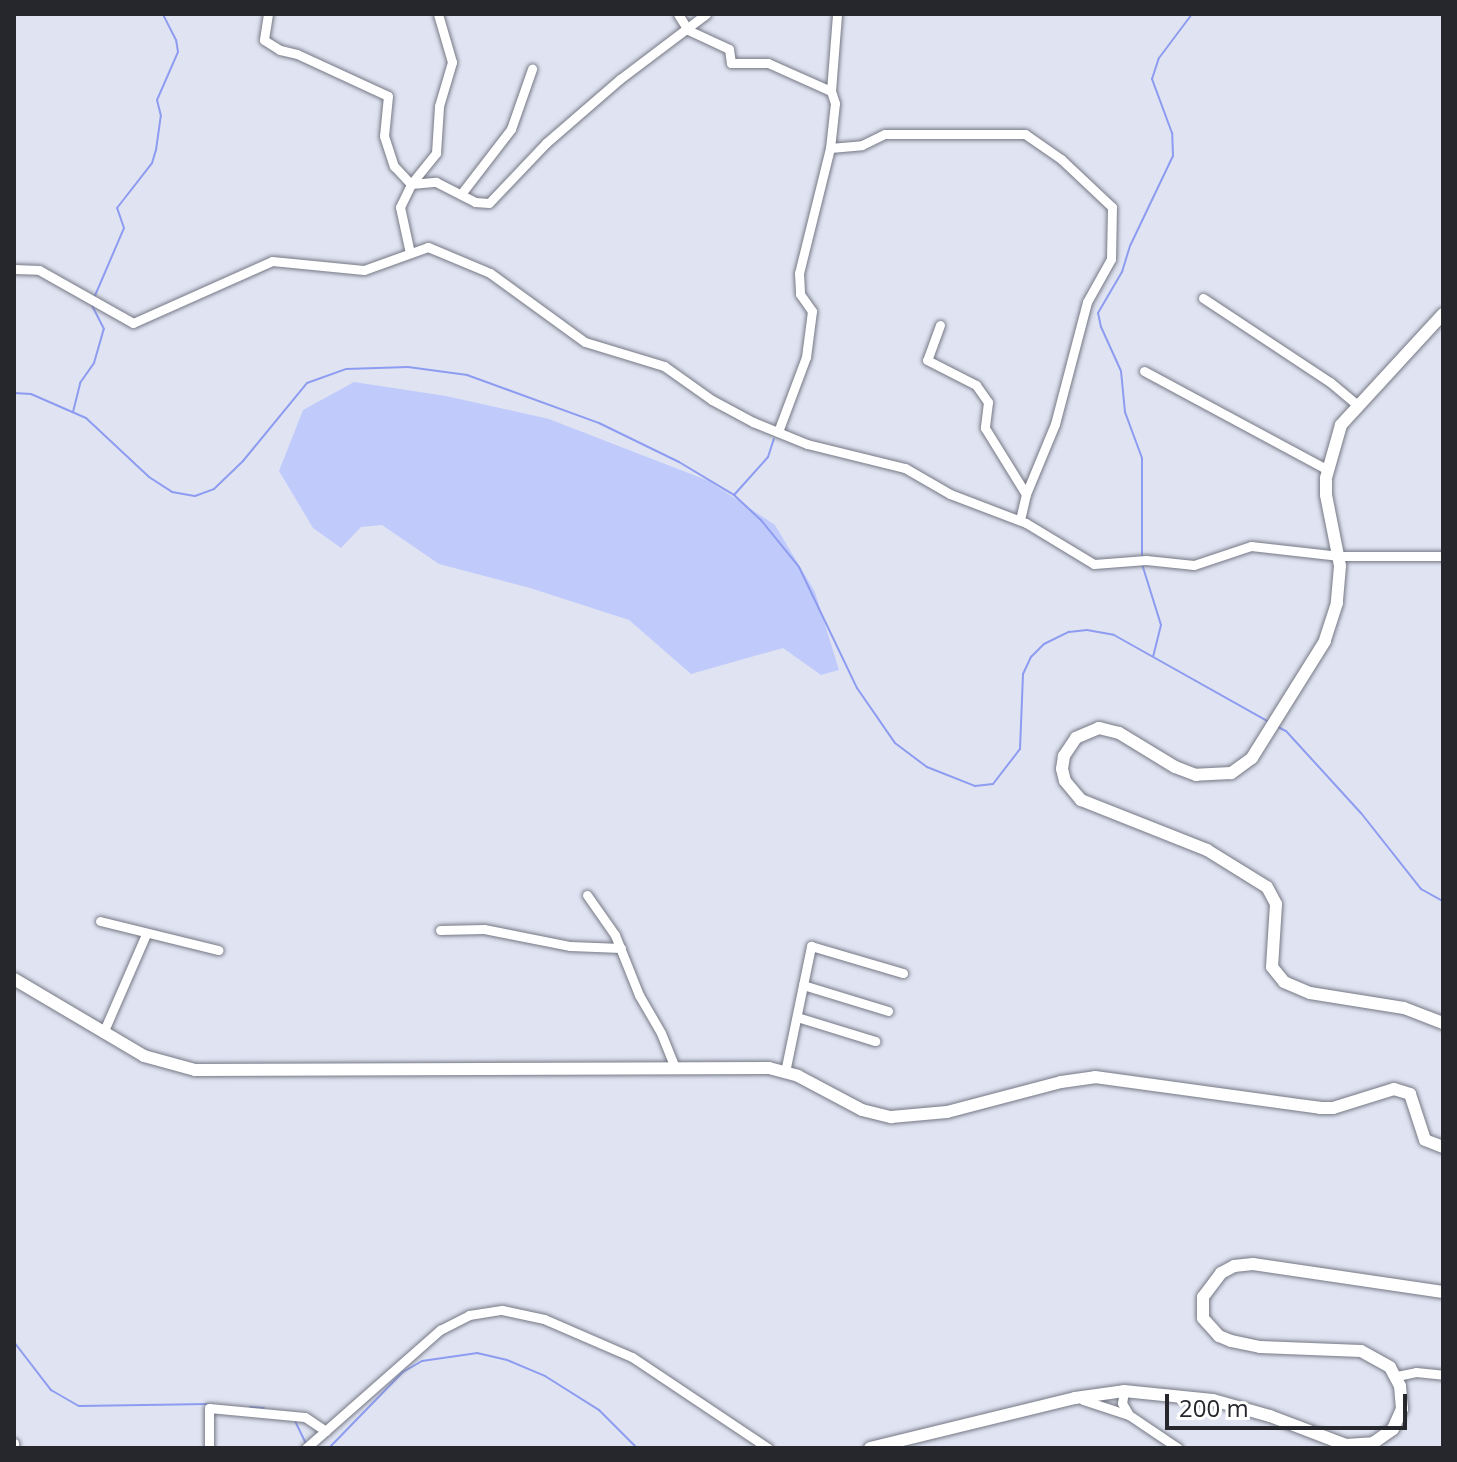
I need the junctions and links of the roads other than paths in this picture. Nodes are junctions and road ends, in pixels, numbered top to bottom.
1 (268, 14) edge
2 (438, 14) edge
3 (678, 14) edge
4 (706, 14) edge
5 (837, 14) edge
6 (688, 30) junction
7 (532, 69) dead end
8 (831, 91) junction
9 (830, 148) junction
10 (411, 184) junction
11 (461, 194) junction
12 (410, 253) junction
13 (14, 269) edge
14 (1203, 298) dead end
15 (1443, 314) edge
16 (940, 325) dead end
17 (1144, 371) dead end
18 (1357, 405) junction
19 (778, 432) junction
20 (1328, 470) junction
21 (1026, 494) junction
22 (1020, 520) junction
23 (1339, 556) junction
24 (1443, 556) edge
25 (587, 895) dead end
26 (100, 921) dead end
27 (440, 930) dead end
28 (146, 934) junction
29 (621, 948) junction
30 (218, 950) dead end
31 (903, 973) dead end
32 (14, 979) edge
33 (803, 985) junction
34 (888, 1011) dead end
35 (797, 1017) junction
36 (1443, 1023) edge
37 (103, 1033) junction
38 (875, 1041) dead end
39 (675, 1068) junction
40 (785, 1072) junction
41 (1443, 1147) edge
42 (1443, 1292) edge
43 (1443, 1375) edge
44 (1397, 1376) junction
45 (1124, 1391) junction
46 (1075, 1398) junction
47 (1129, 1415) junction
48 (326, 1431) junction
49 (209, 1448) edge
50 (306, 1448) edge
51 (768, 1448) edge
52 (870, 1448) edge
53 (1178, 1448) edge

1 - 10 street
2 - 10 street
3 - 6 street
4 - 6 street
5 - 8 street
6 - 8 street
6 - 11 street
7 - 11 street
8 - 9 street
9 - 19 street
9 - 21 street
10 - 11 street
10 - 12 street
12 - 13 street
12 - 19 street
14 - 18 street
15 - 18 street
16 - 21 street
17 - 20 street
18 - 20 street
19 - 22 street
20 - 23 street
21 - 22 street
22 - 23 street
23 - 24 street
23 - 36 street
25 - 29 street
26 - 28 street
27 - 29 street
28 - 30 street
28 - 37 street
29 - 39 street
31 - 33 street
32 - 37 street
33 - 34 street
33 - 35 street
35 - 38 street
35 - 40 street
37 - 39 street
39 - 40 street
40 - 41 street
42 - 44 street
43 - 44 street
44 - 45 street
45 - 46 street
45 - 47 street
46 - 47 street
46 - 52 street
47 - 53 street
48 - 49 street
48 - 50 street
48 - 51 street

